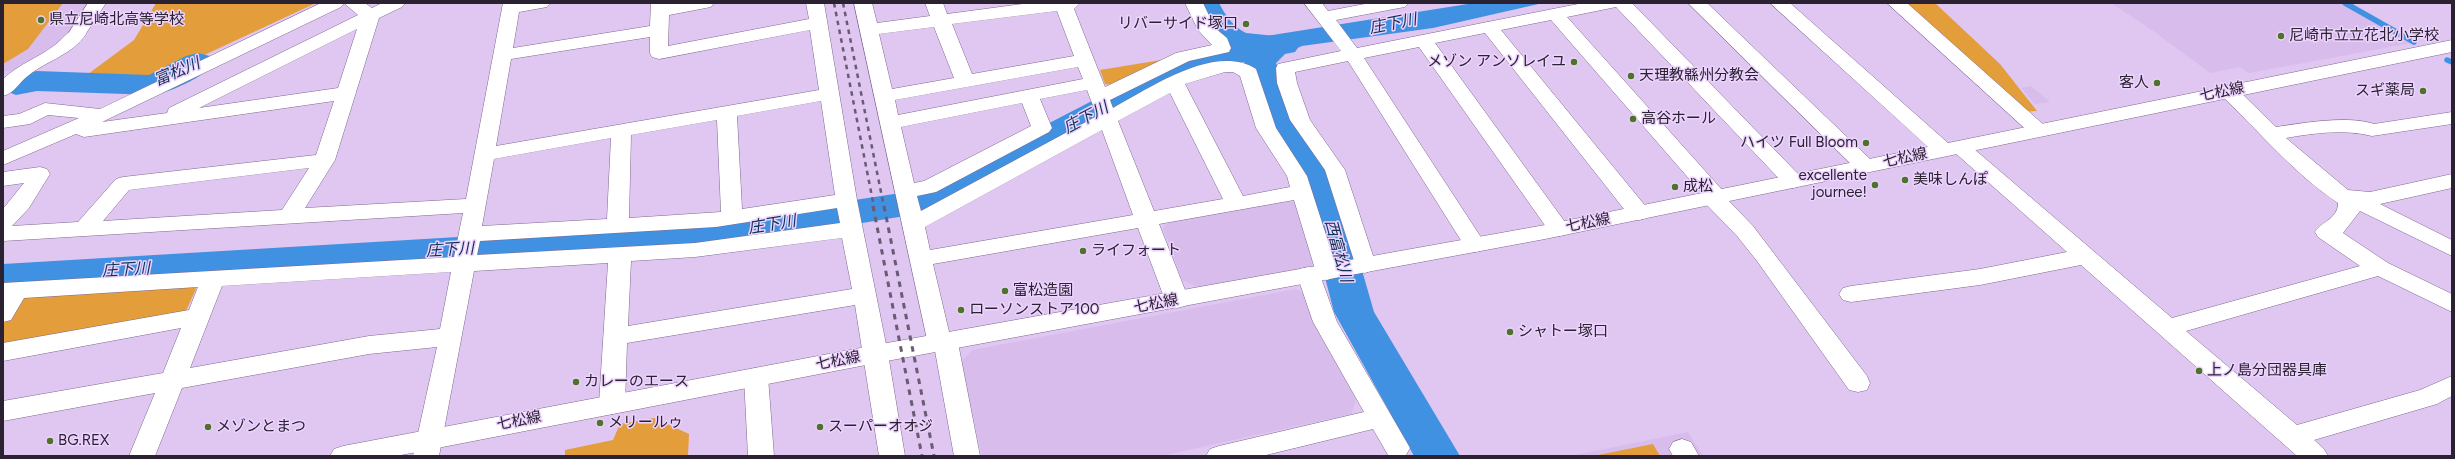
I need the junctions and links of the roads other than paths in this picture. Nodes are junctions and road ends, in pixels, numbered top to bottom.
1 (97, 3) edge
2 (335, 3) edge
3 (353, 3) edge
4 (396, 3) edge
5 (541, 3) edge
6 (705, 3) edge
7 (815, 3) edge
8 (863, 3) edge
9 (934, 3) edge
10 (1194, 3) edge
11 (1312, 3) edge
12 (1399, 3) edge
13 (1610, 3) edge
14 (1622, 3) edge
15 (1697, 3) edge
16 (1779, 3) edge
17 (1896, 3) edge
18 (512, 5) edge
19 (1068, 5) edge
20 (660, 7) edge
21 (1555, 14) junction
22 (371, 15) junction
23 (1325, 19) junction
24 (942, 20) junction
25 (818, 23) junction
26 (1490, 28) junction
27 (658, 30) junction
28 (869, 30) junction
29 (1424, 41) junction
30 (2452, 46) edge
31 (1351, 52) junction
32 (502, 55) junction
33 (1085, 60) junction
34 (965, 80) junction
35 (1174, 83) junction
36 (3, 90) edge
37 (2228, 91) junction
38 (346, 93) junction
39 (830, 94) junction
40 (1029, 95) junction
41 (884, 96) junction
42 (1102, 103) junction
43 (727, 111) junction
44 (101, 116) junction
45 (2452, 118) edge
46 (159, 120) junction
47 (3, 122) edge
48 (890, 123) junction
49 (621, 130) junction
50 (2038, 130) junction
51 (2272, 134) junction
52 (59, 135) junction
53 (1952, 148) junction
54 (484, 154) junction
55 (3, 159) edge
56 (325, 160) junction
57 (1864, 166) junction
58 (2417, 172) dead end
59 (3, 179) edge
60 (1793, 181) junction
61 (2444, 183) edge
62 (1302, 192) junction
63 (1714, 197) junction
64 (2348, 200) junction
65 (1236, 203) junction
66 (475, 205) junction
67 (909, 206) junction
68 (1639, 213) junction
69 (849, 214) junction
70 (289, 216) junction
71 (732, 218) junction
72 (1146, 218) junction
73 (3, 223) edge
74 (618, 226) junction
75 (85, 228) junction
76 (1560, 229) junction
77 (3, 234) edge
78 (1475, 245) junction
79 (467, 248) junction
80 (2452, 248) edge
81 (620, 255) junction
82 (2086, 256) junction
83 (920, 259) junction
84 (1362, 266) junction
85 (2380, 268) junction
86 (1323, 273) junction
87 (213, 278) junction
88 (10, 291) edge
89 (1851, 294) dead end
90 (864, 296) junction
91 (1177, 300) junction
92 (2452, 304) edge
93 (3, 314) edge
94 (198, 317) junction
95 (2169, 327) junction
96 (451, 337) junction
97 (615, 337) junction
98 (943, 343) junction
99 (3, 352) edge
100 (876, 354) junction
101 (756, 377) junction
102 (172, 380) junction
103 (1858, 382) dead end
104 (2452, 385) edge
105 (612, 404) junction
106 (3, 411) edge
107 (1380, 418) junction
108 (2293, 436) junction
109 (428, 447) edge
110 (1397, 448) dead end
111 (142, 456) edge
112 (343, 456) edge
113 (761, 456) edge
114 (892, 456) edge
115 (967, 456) edge
116 (1219, 456) edge
117 (2315, 456) edge

1 - 36 street
2 - 44 street
3 - 22 street
4 - 22 street
5 - 18 street
6 - 20 street
7 - 25 street
8 - 28 street
9 - 24 street
10 - 42 street
11 - 23 street
12 - 23 street
13 - 21 street
14 - 60 street
15 - 57 street
16 - 53 street
17 - 50 street
18 - 32 street
19 - 24 street
19 - 33 street
20 - 27 street
21 - 26 street
21 - 63 street
22 - 38 street
22 - 46 street
23 - 31 street
24 - 28 street
24 - 34 street
25 - 27 street
25 - 39 street
26 - 29 street
26 - 68 street
27 - 32 street
28 - 41 street
29 - 31 street
29 - 76 street
30 - 37 street, 七松線
31 - 78 street
31 - 84 street
32 - 54 street
33 - 34 street
33 - 42 street
34 - 41 street
35 - 42 street
35 - 62 street
35 - 65 street
37 - 50 street, 七松線
37 - 51 street
38 - 46 street
38 - 56 street
39 - 43 street
39 - 69 street
40 - 42 street
40 - 48 street
40 - 67 street
41 - 48 street
42 - 67 street
42 - 72 street
43 - 49 street
43 - 71 street
44 - 47 street
44 - 52 street
45 - 51 street
46 - 52 street
48 - 67 street
49 - 54 street
49 - 74 street
50 - 53 street, 七松線
51 - 64 street
52 - 55 street
53 - 57 street, 七松線
53 - 82 street
54 - 66 street
56 - 70 street
56 - 75 street
57 - 60 street, 七松線
58 - 61 street
59 - 73 street
60 - 63 street, 七松線
61 - 64 street
62 - 65 street
62 - 86 street
63 - 68 street, 七松線
63 - 103 street
64 - 80 street
64 - 85 street
65 - 72 street
66 - 70 street
66 - 79 street
67 - 83 street
68 - 76 street, 七松線
69 - 71 street
69 - 81 street
69 - 90 street
70 - 75 street
71 - 74 street
72 - 83 street
72 - 91 street
74 - 79 street
75 - 77 street
76 - 78 street, 七松線
78 - 84 street, 七松線
79 - 81 street
79 - 87 street
79 - 96 street
81 - 97 street
82 - 89 street
82 - 95 street
83 - 98 street
84 - 86 street, 七松線
85 - 92 street
85 - 95 street
86 - 91 street, 七松線
86 - 107 street
87 - 88 street
87 - 94 street
88 - 93 street
90 - 97 street
90 - 100 street
91 - 98 street, 七松線
94 - 99 street
94 - 102 street
95 - 108 street
96 - 102 street
96 - 109 street
97 - 105 street
98 - 100 street, 七松線
98 - 115 street
100 - 101 street, 七松線
100 - 114 street
101 - 105 street, 七松線
101 - 113 street
102 - 106 street
102 - 111 street
104 - 108 street
105 - 109 street, 七松線
107 - 110 street
107 - 116 street
108 - 117 street
109 - 112 street, 七松線

